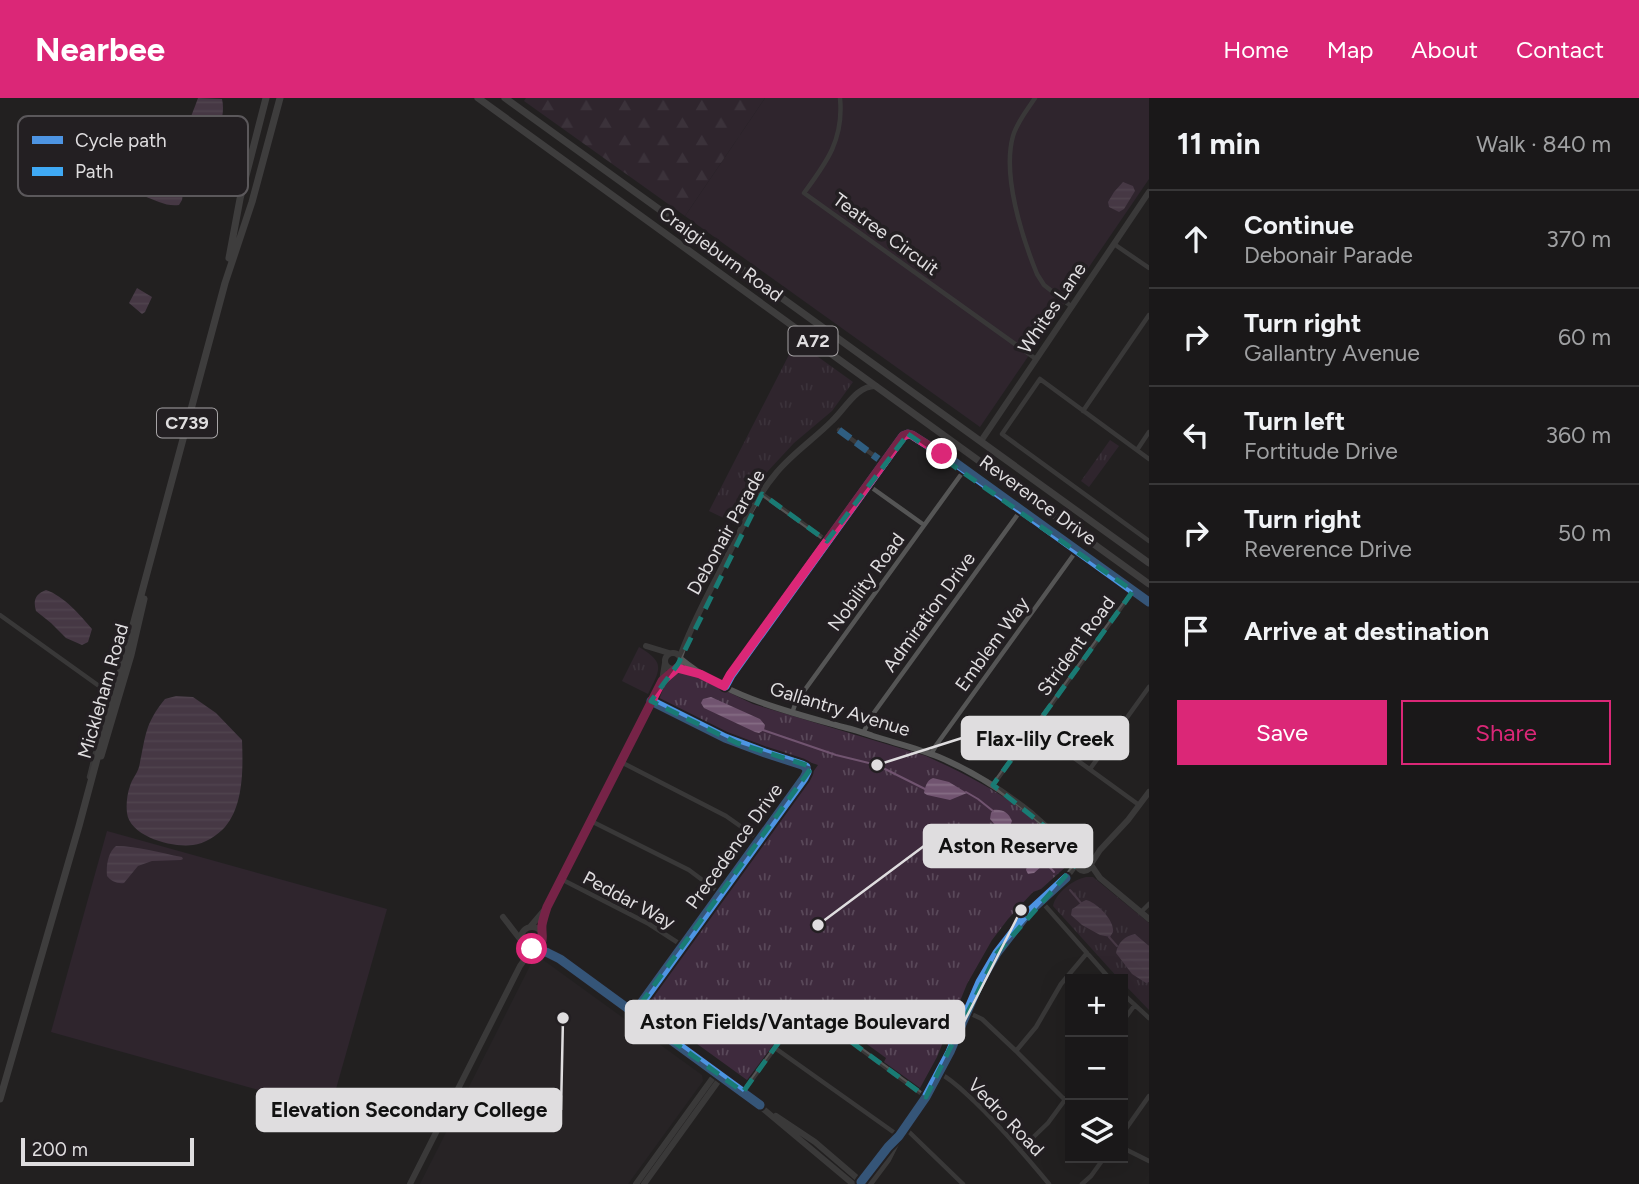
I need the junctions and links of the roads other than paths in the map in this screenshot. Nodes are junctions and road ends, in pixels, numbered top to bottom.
1 (266, 98) edge
2 (279, 98) edge
3 (478, 98) edge
4 (506, 98) edge
5 (840, 98) edge
6 (1035, 98) edge
7 (248, 168) edge
8 (1149, 192) edge
9 (241, 196) edge
10 (1114, 244) junction
11 (1149, 268) edge
12 (225, 283) junction
13 (1072, 307) junction
14 (1149, 315) edge
15 (1036, 359) junction
16 (859, 374) junction
17 (876, 386) junction
18 (860, 390) junction
19 (1083, 411) junction
20 (839, 430) dead end
21 (1149, 432) edge
22 (981, 441) junction
23 (1137, 450) junction
24 (1149, 459) edge
25 (884, 463) junction
26 (965, 469) junction
27 (868, 485) junction
28 (762, 494) junction
29 (1021, 510) junction
30 (924, 526) junction
31 (827, 541) junction
32 (1149, 541) edge
33 (1077, 550) junction
34 (1149, 563) edge
35 (1149, 583) edge
36 (1133, 591) junction
37 (1149, 602) edge
38 (0, 615) edge
39 (688, 635) junction
40 (670, 653) junction
41 (680, 658) junction
42 (665, 662) junction
43 (675, 668) junction
44 (700, 674) junction
45 (662, 681) junction
46 (724, 686) junction
47 (1149, 687) edge
48 (113, 696) junction
49 (651, 701) junction
50 (792, 713) junction
51 (1034, 729) junction
52 (863, 733) junction
53 (931, 754) junction
54 (620, 762) junction
55 (1090, 769) junction
56 (992, 785) junction
57 (1149, 792) edge
58 (1139, 805) junction
59 (591, 821) junction
60 (79, 826) junction
61 (760, 840) junction
62 (1100, 850) junction
63 (1081, 860) junction
64 (1087, 868) junction
65 (1066, 878) junction
66 (561, 880) junction
67 (721, 894) junction
68 (1041, 901) junction
69 (1149, 904) edge
70 (547, 907) junction
71 (1141, 912) junction
72 (1149, 919) edge
73 (528, 927) junction
74 (542, 935) junction
75 (522, 942) junction
76 (683, 946) junction
77 (533, 949) junction
78 (1087, 953) junction
79 (560, 959) junction
80 (520, 966) junction
81 (1106, 974) edge
82 (1128, 999) edge
83 (1134, 1006) junction
84 (967, 1012) junction
85 (634, 1013) junction
86 (1128, 1014) edge
87 (1149, 1018) edge
88 (775, 1048) junction
89 (1016, 1051) junction
90 (939, 1073) junction
91 (719, 1074) junction
92 (743, 1092) junction
93 (1149, 1096) edge
94 (926, 1097) junction
95 (0, 1099) edge
96 (1065, 1100) joint
97 (409, 1105) dead end
98 (760, 1105) junction
99 (441, 1121) junction
100 (1128, 1126) edge
101 (905, 1128) junction
102 (899, 1136) junction
103 (1021, 1149) junction
104 (1128, 1150) edge
105 (1149, 1161) edge
106 (1100, 1163) edge
107 (862, 1183) edge
108 (410, 1184) edge
109 (636, 1184) edge
110 (644, 1184) edge
111 (853, 1184) edge
112 (870, 1184) edge
113 (963, 1184) edge
114 (1048, 1184) edge
115 (1083, 1184) edge

1 - 7 main road, Mickleham Road / C739
2 - 12 main road, Mickleham Road / C739
3 - 16 main road, Craigieburn Road / A72
4 - 22 main road, Craigieburn Road / A72
5 - 15 street, Teatree Circuit
6 - 13 street
8 - 10 street, Whites Lane
9 - 12 main road, Mickleham Road / C739
10 - 11 street
10 - 13 street, Whites Lane
12 - 48 main road, Mickleham Road / C739
13 - 15 street, Whites Lane
14 - 19 street
15 - 22 street, Whites Lane
16 - 17 main road, Craigieburn Road / A72
16 - 18 street
17 - 18 street
17 - 35 main road, Craigieburn Road / A72
18 - 28 street, Debonair Parade
19 - 23 street
19 - 32 street
20 - 25 street
21 - 23 street
22 - 34 main road, Craigieburn Road / A72
23 - 24 street
25 - 26 street, Reverence Drive
25 - 27 street
26 - 29 street, Reverence Drive
26 - 30 street, Nobility Road
27 - 30 street
27 - 31 street
28 - 31 street
28 - 39 street, Debonair Parade
29 - 33 street, Reverence Drive
29 - 52 street, Admiration Drive
30 - 50 street, Nobility Road
31 - 46 street
33 - 36 street, Reverence Drive
33 - 53 street, Emblem Way
36 - 37 street, Reverence Drive
36 - 51 street, Strident Road
38 - 48 street
39 - 40 street, Debonair Parade
39 - 41 street, Debonair Parade
40 - 41 street
40 - 42 street
40 - 42 street
41 - 43 street
41 - 44 street, Gallantry Avenue
42 - 43 street
42 - 45 street
43 - 44 street, Gallantry Avenue
43 - 45 street
44 - 46 street, Gallantry Avenue
45 - 49 street
46 - 50 street, Gallantry Avenue
47 - 55 street
48 - 60 main road, Mickleham Road / C739
48 - 60 main road, Mickleham Road / C739
49 - 54 street
49 - 61 street, Precedence Drive
50 - 52 street, Gallantry Avenue
51 - 55 street
51 - 56 street, Strident Road
52 - 53 street, Gallantry Avenue
53 - 56 street, Gallantry Avenue
54 - 59 street
54 - 61 street
55 - 58 street
56 - 63 street, Gallantry Avenue
57 - 58 street
58 - 62 street
59 - 66 street
59 - 67 street
60 - 95 main road, Mickleham Road / C739
61 - 67 street, Precedence Drive
62 - 63 street
62 - 64 street
63 - 64 street
63 - 64 street
63 - 65 street
64 - 65 street
64 - 71 street
65 - 68 street
66 - 70 street
66 - 76 street, Peddar Way
67 - 76 street, Precedence Drive
68 - 78 street
68 - 84 street
69 - 71 street
70 - 73 street
70 - 74 street
71 - 72 street
73 - 74 street
73 - 75 street
73 - 75 street
74 - 77 street
74 - 79 street
75 - 77 street
75 - 80 street
76 - 85 street, Precedence Drive
77 - 79 street
77 - 80 street
78 - 81 street
78 - 89 street
79 - 85 street
80 - 99 street
82 - 83 street
83 - 86 street
83 - 87 street
84 - 89 street
84 - 90 street
85 - 91 street
88 - 92 street
88 - 94 street
88 - 102 street
89 - 96 street
90 - 94 street
90 - 103 street, Vedro Road
91 - 92 street
91 - 109 street
91 - 110 street
92 - 98 street
93 - 100 street
94 - 101 street
96 - 103 street
97 - 99 street
98 - 107 street
98 - 111 street
99 - 108 street
101 - 102 street
101 - 113 street
102 - 107 street
102 - 112 street
103 - 114 street, Vedro Road
104 - 105 street
106 - 115 street

